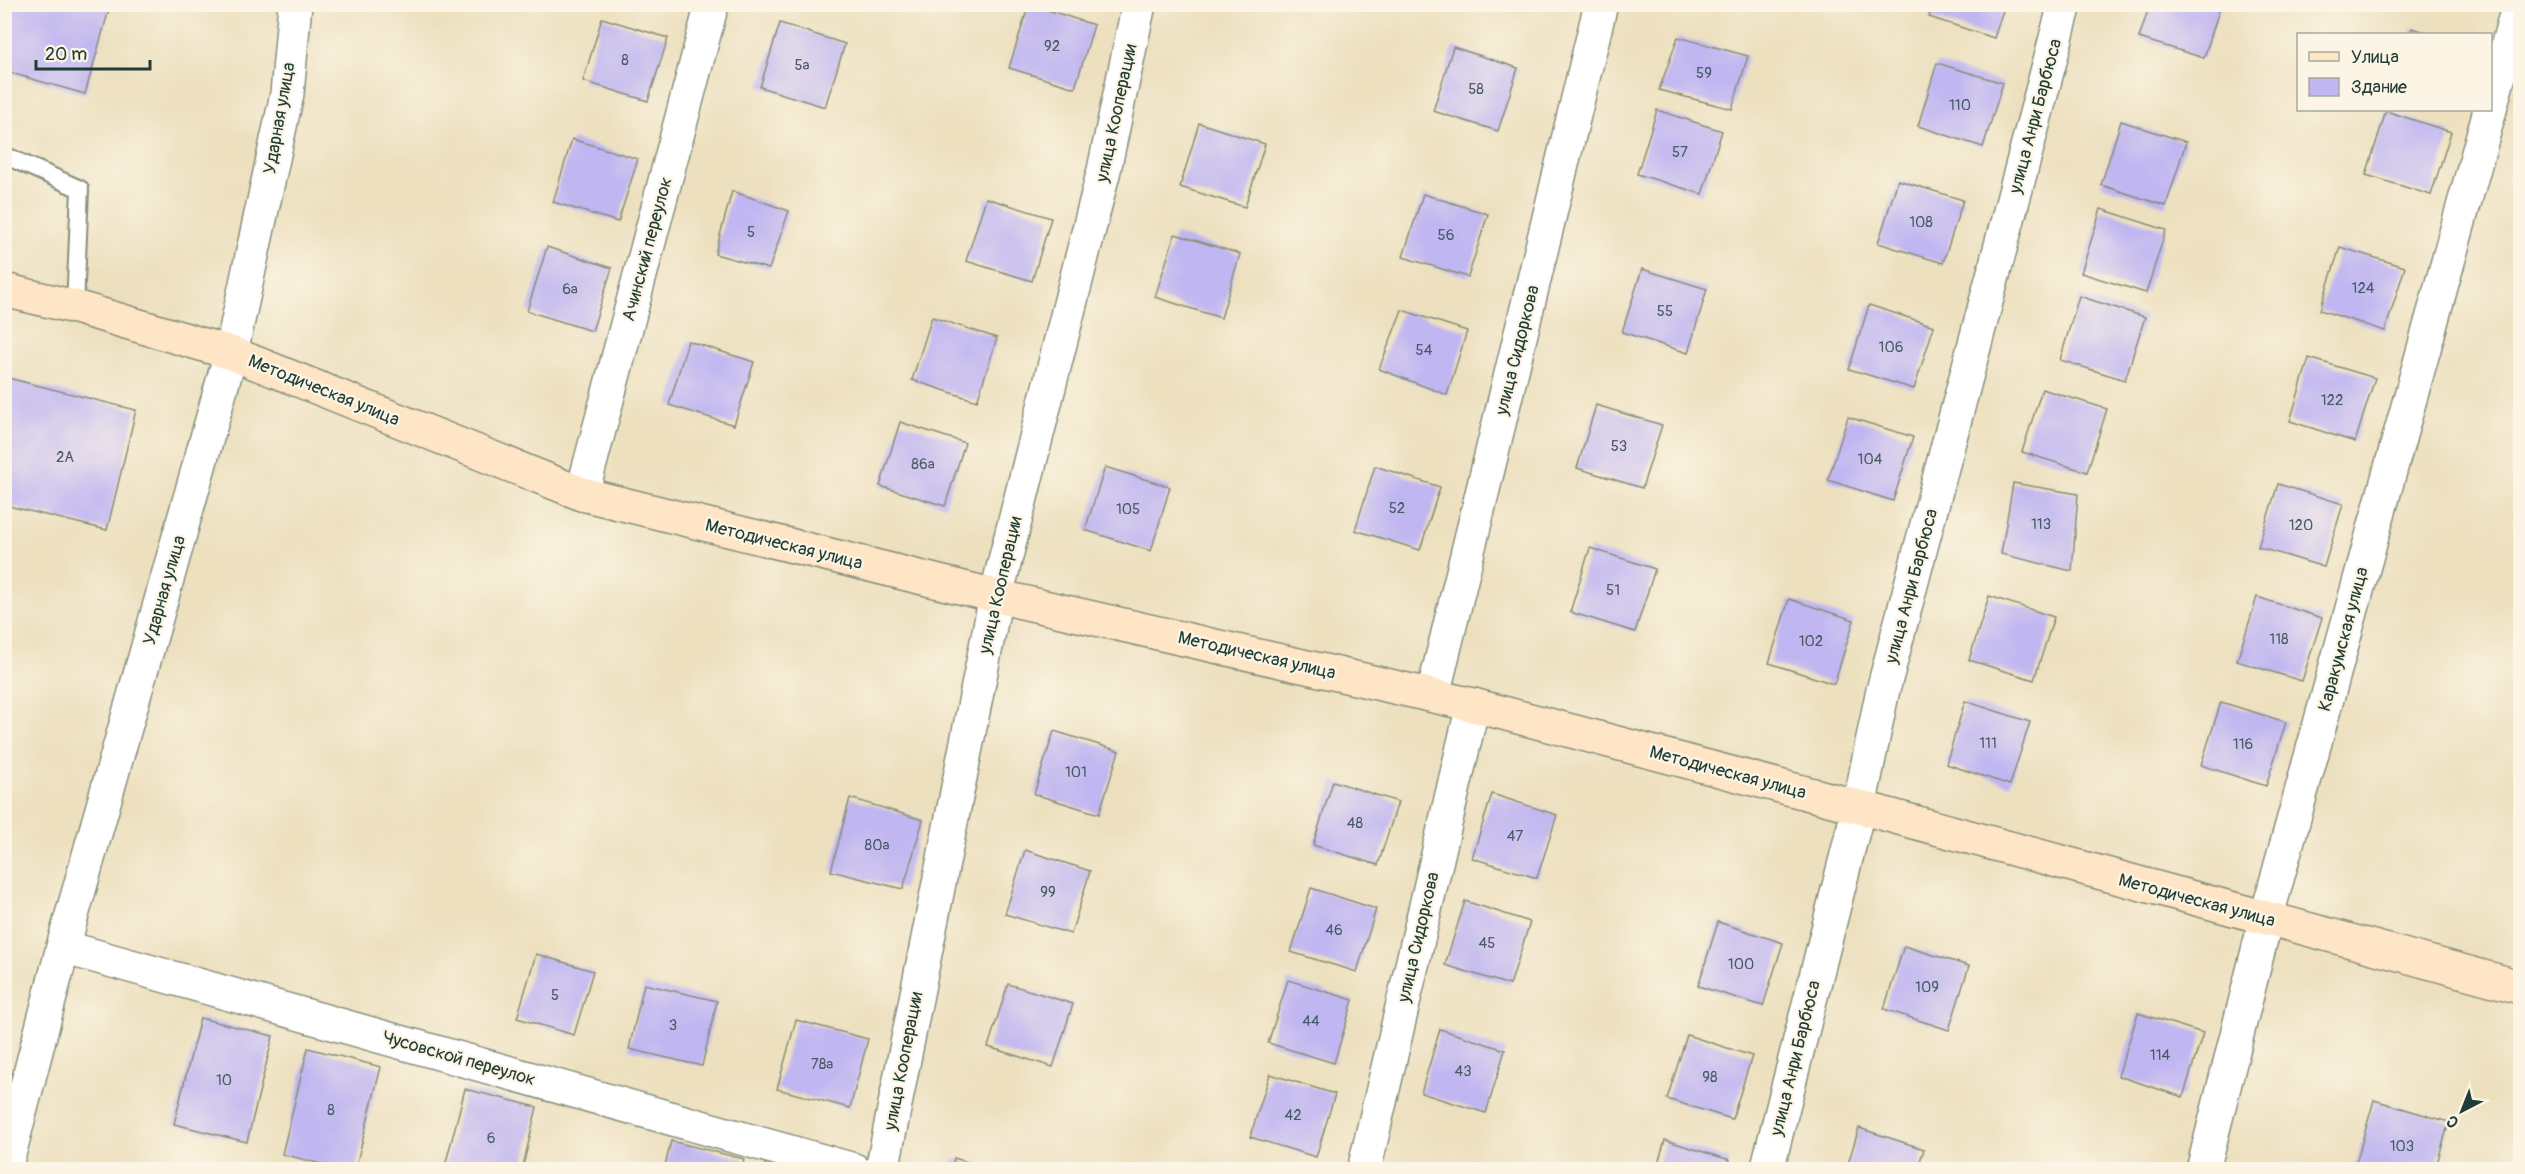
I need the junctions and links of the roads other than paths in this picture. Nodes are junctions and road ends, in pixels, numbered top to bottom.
1 (296, 4) edge
2 (712, 4) edge
3 (1139, 4) edge
4 (1601, 4) edge
5 (2065, 4) edge
6 (2519, 4) edge
7 (2492, 102) edge
8 (2489, 111) edge
9 (4, 155) edge
10 (4, 290) edge
11 (75, 307) junction
12 (231, 353) junction
13 (582, 494) junction
14 (996, 596) junction
15 (1433, 695) junction
16 (1473, 705) junction
17 (1859, 807) junction
18 (2266, 919) junction
19 (63, 947) junction
20 (2520, 987) edge
21 (5, 1170) edge
22 (854, 1170) edge
23 (882, 1170) edge
24 (1364, 1170) edge
25 (1767, 1170) edge
26 (2203, 1170) edge

1 - 12 street, Ударная улица
2 - 13 street, Ачинский переулок
3 - 14 street, улица Кооперации
4 - 15 street, улица Сидоркова
5 - 17 street, улица Анри Барбюса
6 - 7 street, Каракумская улица
8 - 18 street, Каракумская улица
9 - 11 lane
10 - 11 main road, Методическая улица
11 - 12 main road, Методическая улица
12 - 13 main road, Методическая улица
12 - 19 street, Ударная улица
13 - 14 main road, Методическая улица
14 - 15 main road, Методическая улица
14 - 23 street, улица Кооперации
15 - 16 main road, Методическая улица
16 - 17 main road, Методическая улица
16 - 24 street, улица Сидоркова
17 - 18 main road, Методическая улица
17 - 25 street, улица Анри Барбюса
18 - 20 main road, Методическая улица
18 - 26 street, Каракумская улица
19 - 21 street, Ударная улица
19 - 22 street, Чусовской переулок

